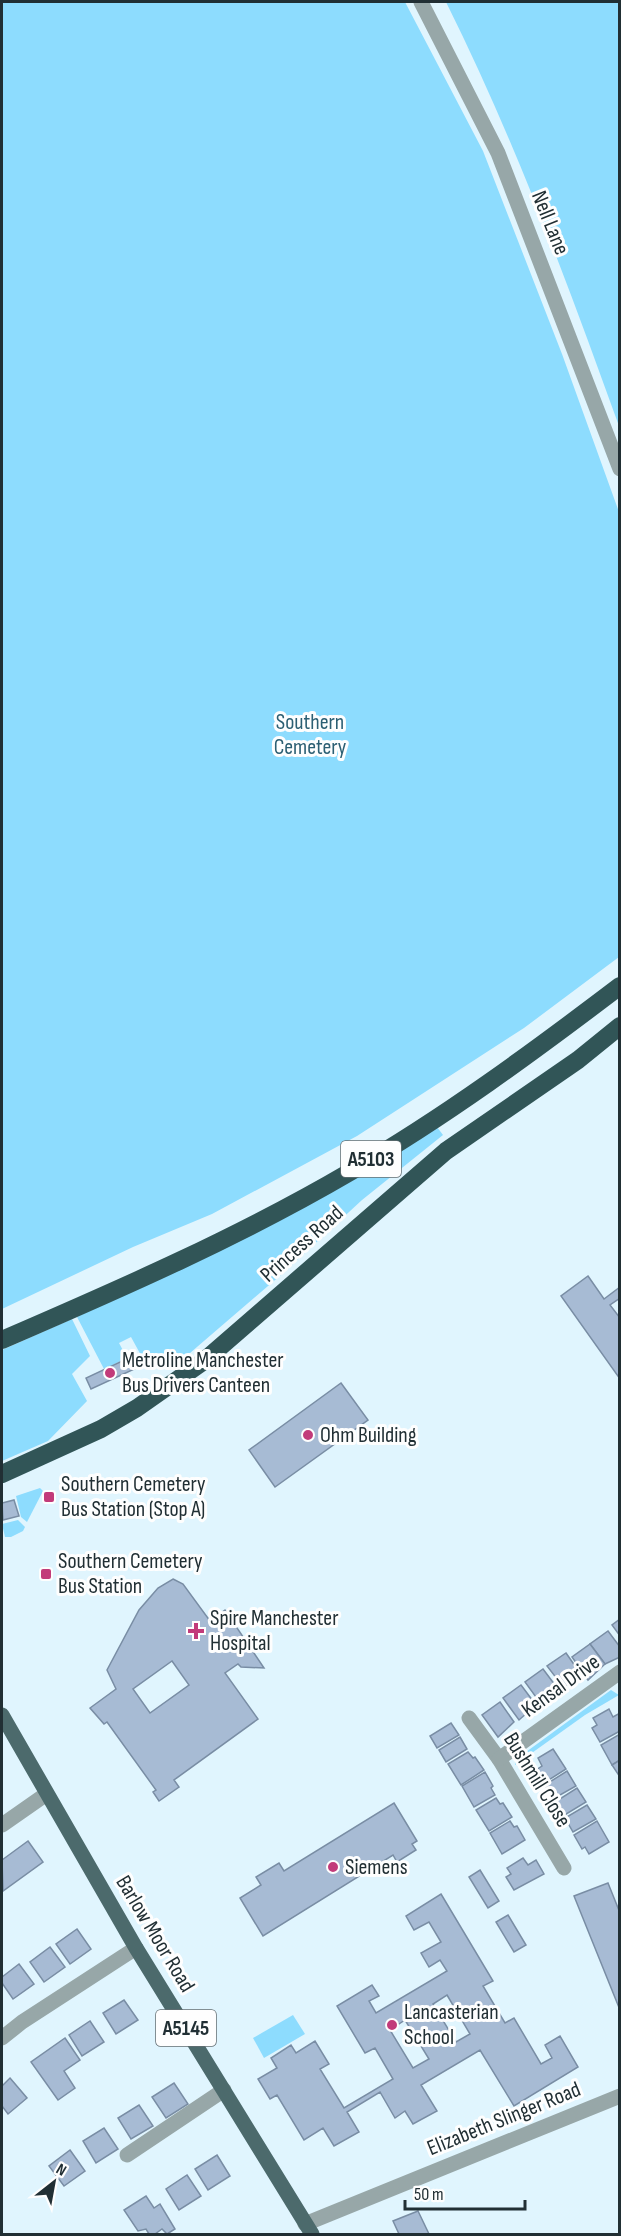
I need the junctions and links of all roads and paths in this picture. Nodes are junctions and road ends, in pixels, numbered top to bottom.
1 (421, 2) edge
2 (620, 469) edge
3 (620, 986) edge
4 (620, 1026) edge
5 (2, 1340) edge
6 (2, 1474) edge
7 (618, 1677) edge
8 (2, 1715) edge
9 (469, 1718) dead end
10 (499, 1759) junction
11 (45, 1794) junction
12 (2, 1825) edge
13 (564, 1868) dead end
14 (136, 1948) junction
15 (2, 2038) edge
16 (224, 2090) junction
17 (620, 2096) edge
18 (127, 2155) dead end
19 (308, 2229) edge

1 - 2 street, Nell Lane
3 - 5 highway, Princess Road / A5103
4 - 6 highway, Princess Road / A5103
7 - 10 street, Kensal Drive
8 - 11 main road, Barlow Moor Road / A5145
9 - 10 street, Bushmill Close
10 - 13 street, Bushmill Close
11 - 12 street
11 - 14 main road, Barlow Moor Road / A5145
14 - 15 street
14 - 16 main road, Barlow Moor Road / A5145
16 - 18 street
16 - 19 main road, Barlow Moor Road / A5145
17 - 19 street, Elizabeth Slinger Road

